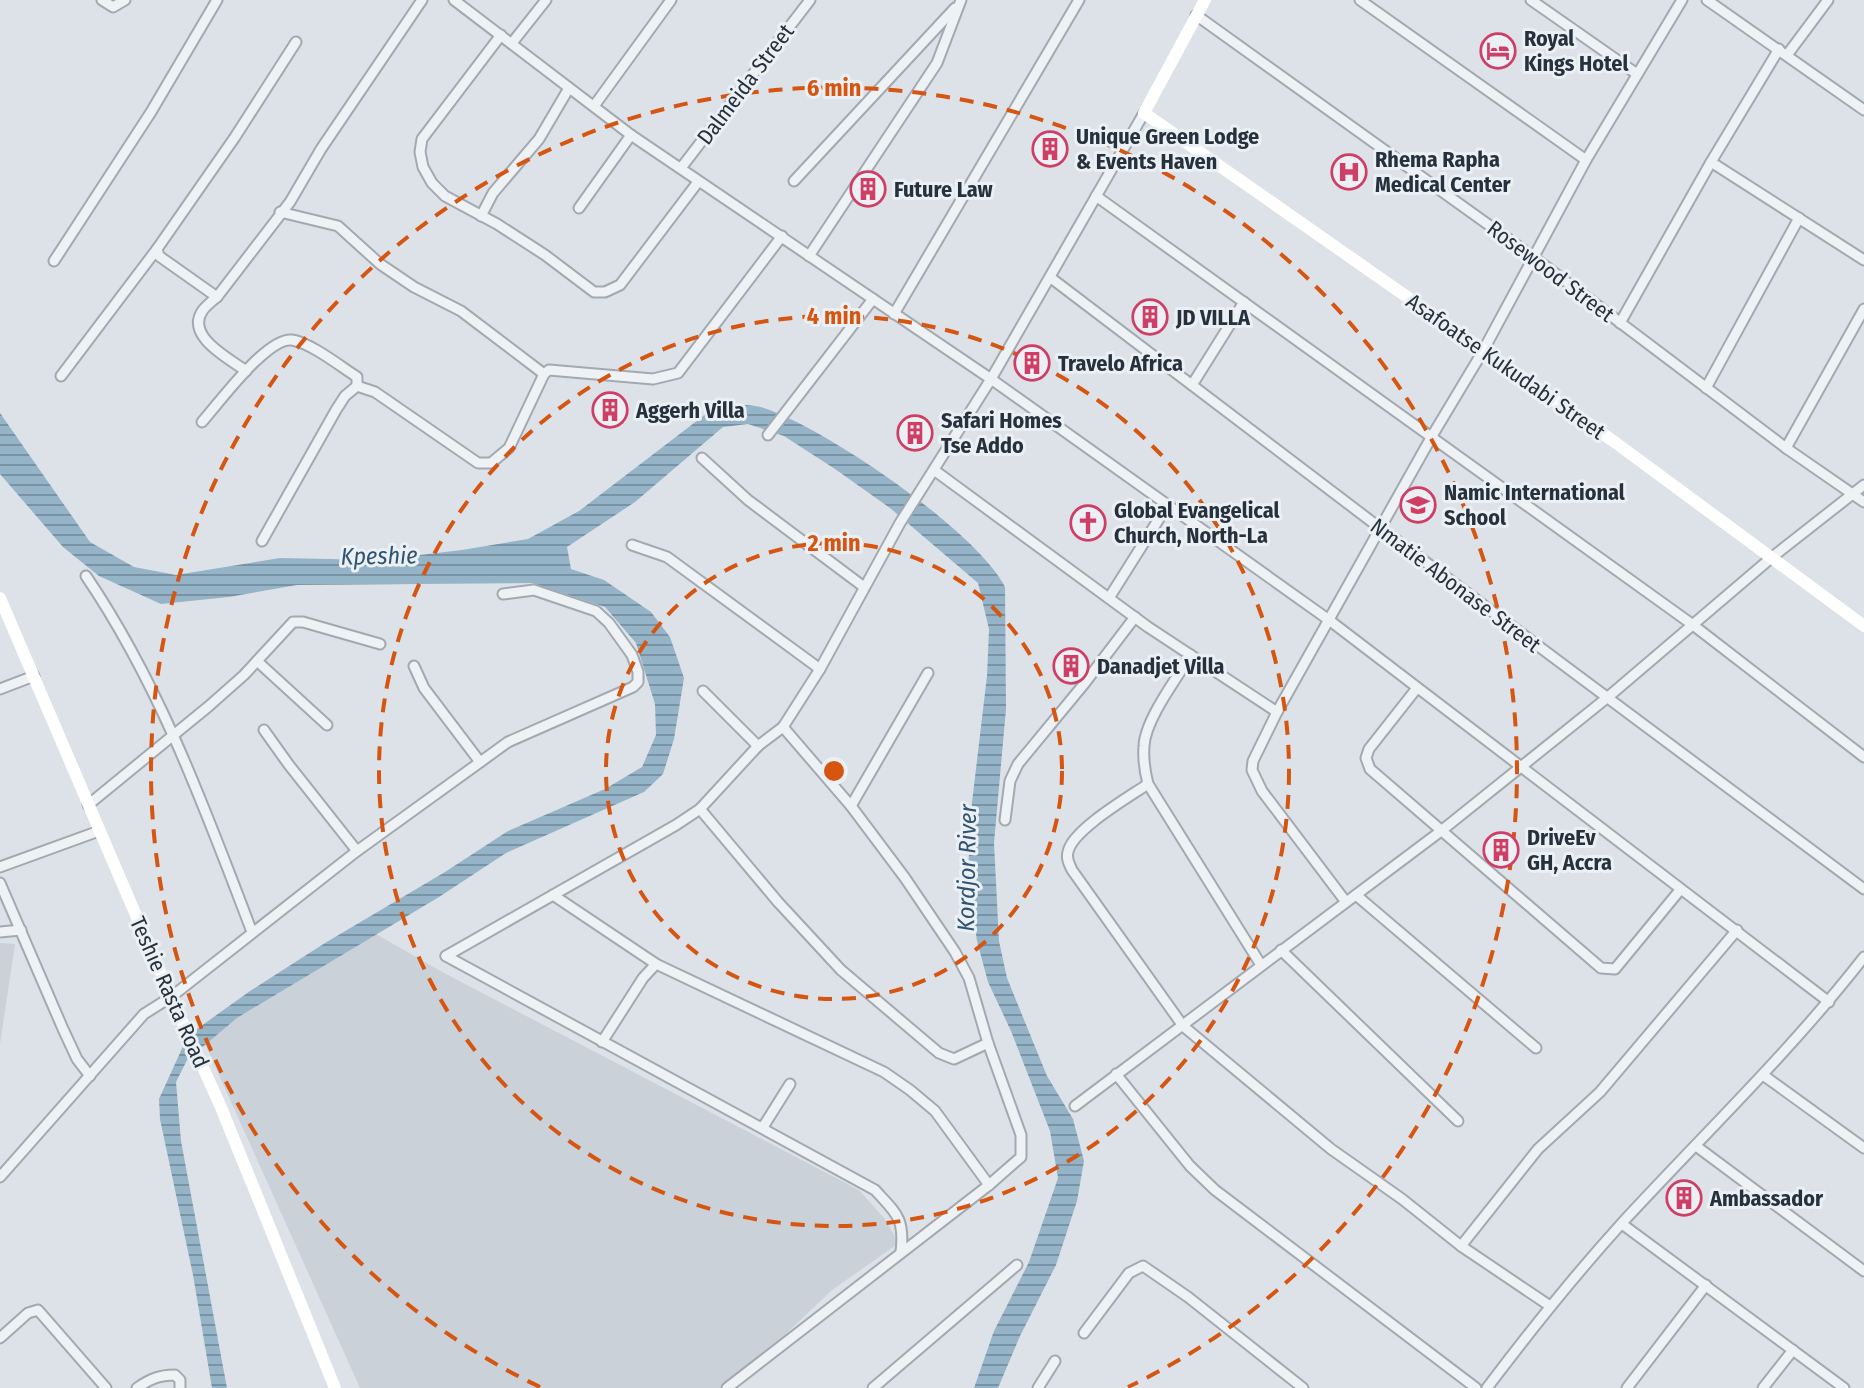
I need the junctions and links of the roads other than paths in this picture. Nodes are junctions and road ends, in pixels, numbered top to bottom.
1 (102, 0) edge
2 (125, 0) edge
3 (217, 0) edge
4 (422, 0) edge
5 (454, 0) edge
6 (546, 0) edge
7 (671, 0) edge
8 (810, 0) edge
9 (1079, 0) edge
10 (1205, 0) edge
11 (1360, 0) edge
12 (1531, 0) edge
13 (1682, 0) edge
14 (1707, 0) edge
15 (1828, 0) edge
16 (958, 4) edge
17 (1196, 15) junction
18 (501, 35) junction
19 (296, 42) dead end
20 (512, 43) junction
21 (1783, 52) junction
22 (1637, 74) junction
23 (569, 88) junction
24 (594, 106) junction
25 (1864, 110) edge
26 (1144, 113) junction
27 (631, 135) junction
28 (1586, 160) junction
29 (1711, 162) junction
30 (681, 168) junction
31 (794, 181) dead end
32 (698, 182) junction
33 (1096, 196) junction
34 (579, 208) dead end
35 (280, 212) junction
36 (481, 216) junction
37 (1799, 218) junction
38 (782, 236) junction
39 (157, 249) junction
40 (809, 256) junction
41 (1532, 256) junction
42 (1864, 260) edge
43 (54, 261) dead end
44 (1051, 278) junction
45 (217, 297) junction
46 (873, 299) junction
47 (1244, 302) junction
48 (1864, 309) edge
49 (894, 314) junction
50 (1620, 323) junction
51 (1483, 351) junction
52 (246, 371) junction
53 (544, 374) junction
54 (61, 376) dead end
55 (991, 379) junction
56 (1192, 385) junction
57 (357, 386) junction
58 (1706, 388) junction
59 (202, 422) dead end
60 (768, 435) dead end
61 (1432, 436) junction
62 (1786, 448) junction
63 (702, 458) dead end
64 (934, 470) junction
65 (1864, 485) edge
66 (1853, 494) junction
67 (1864, 502) edge
68 (1167, 506) junction
69 (1380, 528) junction
70 (262, 541) dead end
71 (632, 545) dead end
72 (1771, 558) junction
73 (86, 576) dead end
74 (864, 587) junction
75 (503, 594) dead end
76 (0, 598) edge
77 (1109, 598) junction
78 (1135, 617) junction
79 (1329, 620) junction
80 (1693, 625) junction
81 (1864, 626) edge
82 (380, 644) dead end
83 (1191, 655) junction
84 (257, 661) junction
85 (414, 666) dead end
86 (820, 669) junction
87 (928, 673) dead end
88 (34, 676) junction
89 (1417, 688) junction
90 (0, 689) edge
91 (703, 691) dead end
92 (1608, 697) junction
93 (1277, 712) junction
94 (327, 725) dead end
95 (783, 727) junction
96 (264, 730) dead end
97 (174, 736) junction
98 (758, 746) junction
99 (1864, 757) edge
100 (480, 762) junction
101 (1521, 766) junction
102 (1148, 784) junction
103 (88, 805) junction
104 (851, 806) junction
105 (700, 809) junction
106 (1005, 820) dead end
107 (99, 831) junction
108 (1441, 831) junction
109 (357, 851) junction
110 (0, 867) edge
111 (0, 883) edge
112 (1864, 889) edge
113 (1680, 890) junction
114 (553, 895) junction
115 (1356, 895) junction
116 (1346, 902) junction
117 (21, 930) junction
118 (1737, 930) junction
119 (0, 932) edge
120 (252, 932) junction
121 (1281, 950) junction
122 (1864, 957) edge
123 (656, 964) junction
124 (1261, 965) junction
125 (171, 997) junction
126 (1829, 1002) junction
127 (1183, 1026) junction
128 (602, 1042) junction
129 (988, 1043) junction
130 (1536, 1048) dead end
131 (1116, 1074) junction
132 (1763, 1075) junction
133 (90, 1076) junction
134 (790, 1084) dead end
135 (1075, 1106) dead end
136 (1458, 1121) dead end
137 (763, 1127) junction
138 (1696, 1146) junction
139 (1864, 1148) edge
140 (0, 1177) edge
141 (989, 1185) junction
142 (1622, 1224) junction
143 (1461, 1246) junction
144 (901, 1252) junction
145 (1017, 1265) dead end
146 (1864, 1271) edge
147 (1706, 1285) junction
148 (1550, 1306) junction
149 (1084, 1333) dead end
150 (0, 1338) edge
151 (1793, 1350) junction
152 (1055, 1361) dead end
153 (106, 1388) edge
154 (137, 1388) edge
155 (180, 1388) edge
156 (335, 1388) edge
157 (727, 1388) edge
158 (873, 1388) edge
159 (1038, 1388) edge
160 (1303, 1388) edge
161 (1476, 1388) edge
162 (1487, 1388) edge
163 (1627, 1388) edge
164 (1763, 1388) edge
165 (1844, 1388) edge

1 - 2 street
3 - 43 street
4 - 35 street
5 - 18 street
6 - 20 street
7 - 24 street
8 - 30 street, Dalmeida Street
9 - 49 street
10 - 17 street
11 - 28 street
12 - 22 street
13 - 22 street
14 - 21 street
15 - 21 street
16 - 31 street
16 - 40 street
17 - 26 street
17 - 41 street, Rosewood Street
18 - 20 street
18 - 36 street
19 - 39 street
20 - 23 street
21 - 25 street
21 - 29 street
22 - 28 street
23 - 24 street
23 - 36 street
24 - 27 street
26 - 33 street
26 - 51 street, Asafoatse Kukudabi Street
27 - 30 street
27 - 34 street
28 - 41 street
29 - 37 street
29 - 50 street
30 - 32 street
32 - 36 street
32 - 38 street
33 - 44 street
33 - 47 street
35 - 45 street
35 - 53 street
37 - 42 street
37 - 58 street
38 - 40 street
38 - 53 street
39 - 45 street
39 - 54 street
40 - 46 street
41 - 50 street, Rosewood Street
41 - 51 street
44 - 55 street
44 - 56 street, Nmatie Abonase Street
45 - 52 street
46 - 49 street
46 - 60 street
47 - 56 street
47 - 61 street
48 - 62 street
49 - 55 street
50 - 58 street, Rosewood Street
51 - 61 street
51 - 72 street, Asafoatse Kukudabi Street
52 - 57 street
52 - 59 street
53 - 57 street
55 - 64 street
55 - 68 street
56 - 69 street, Nmatie Abonase Street
57 - 70 street
58 - 62 street, Rosewood Street
61 - 69 street
61 - 80 street
62 - 66 street, Rosewood Street
63 - 74 street
64 - 74 street
64 - 77 street
65 - 66 street
66 - 67 street, Rosewood Street
66 - 72 street
68 - 77 street
68 - 79 street
69 - 79 street
69 - 92 street, Nmatie Abonase Street
71 - 86 street
72 - 80 street
72 - 81 street, Asafoatse Kukudabi Street
73 - 97 street
74 - 86 street
75 - 100 street
76 - 88 street, Teshie Rasta Road
77 - 78 street
78 - 83 street
78 - 106 street
79 - 89 street
79 - 93 street
80 - 92 street
80 - 99 street
82 - 84 street
83 - 93 street
83 - 102 street
84 - 94 street
84 - 97 street
85 - 100 street
86 - 95 street
87 - 104 street
88 - 90 street
88 - 103 street, Teshie Rasta Road
89 - 101 street
89 - 108 street
91 - 98 street
92 - 101 street
92 - 112 street, Nmatie Abonase Street
93 - 116 street
95 - 98 street
95 - 104 street
96 - 109 street
97 - 103 street
97 - 120 street
98 - 105 street
100 - 109 street
101 - 108 street
101 - 113 street
102 - 124 street
102 - 127 street
103 - 107 street, Teshie Rasta Road
104 - 129 street
105 - 114 street
105 - 129 street
107 - 110 street
107 - 125 street, Teshie Rasta Road
108 - 113 street
108 - 115 street
109 - 120 street
111 - 117 street
113 - 118 street
114 - 123 street
114 - 128 street
115 - 116 street
115 - 130 street
116 - 121 street
117 - 119 street
117 - 133 street
118 - 126 street
118 - 143 street
120 - 125 street
121 - 124 street
121 - 136 street
122 - 126 street
123 - 128 street
123 - 141 street
124 - 127 street
125 - 133 street
125 - 156 street, Teshie Rasta Road
126 - 132 street
127 - 131 street
127 - 143 street
128 - 137 street
129 - 141 street
131 - 135 street
131 - 161 street
132 - 138 street
132 - 139 street
133 - 140 street
134 - 137 street
137 - 144 street
138 - 142 street
138 - 146 street
141 - 144 street
142 - 147 street
142 - 148 street
143 - 148 street
144 - 157 street
145 - 158 street
147 - 151 street
147 - 163 street
148 - 162 street
149 - 160 street
150 - 153 street
151 - 164 street
151 - 165 street
152 - 159 street
154 - 155 street

